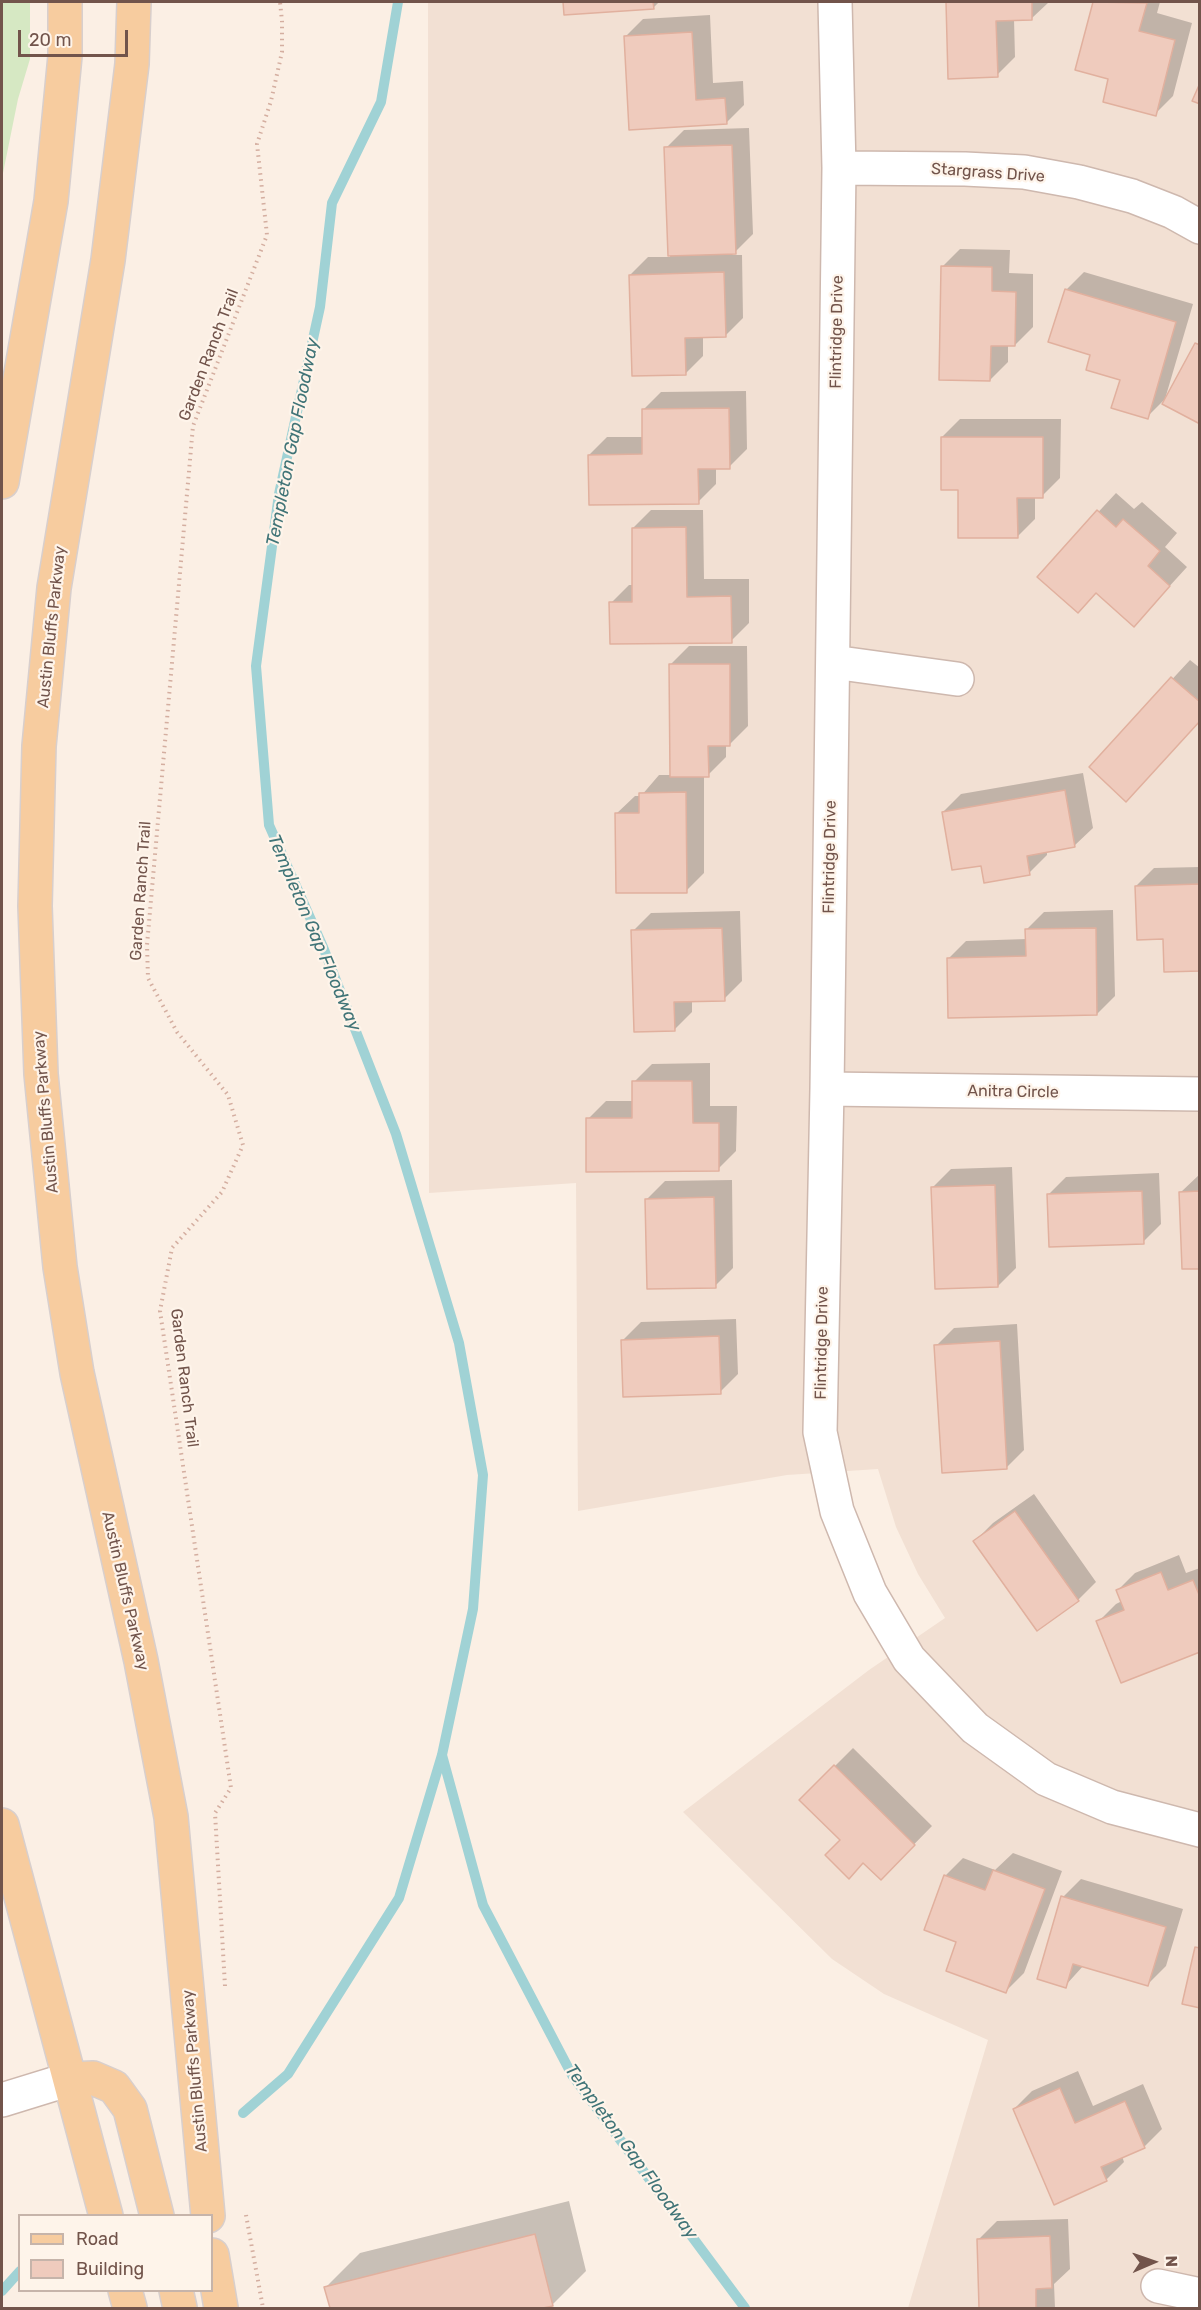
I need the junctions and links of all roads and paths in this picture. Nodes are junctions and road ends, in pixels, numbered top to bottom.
1 (65, 2) edge
2 (134, 2) edge
3 (280, 2) edge
4 (836, 2) edge
5 (839, 168) junction
6 (1200, 227) edge
7 (2, 482) edge
8 (833, 662) junction
9 (957, 679) dead end
10 (827, 1089) junction
11 (1200, 1094) edge
12 (2, 1825) edge
13 (1200, 1830) edge
14 (225, 1987) dead end
15 (70, 2079) junction
16 (2, 2100) edge
17 (105, 2214) edge
18 (156, 2214) edge
19 (208, 2214) edge
20 (245, 2214) dead end
21 (213, 2261) edge
22 (1158, 2286) dead end
23 (126, 2292) edge
24 (176, 2292) edge
25 (1200, 2295) edge
26 (130, 2308) edge
27 (180, 2308) edge
28 (221, 2308) edge
29 (262, 2308) edge

1 - 7 main road
2 - 19 main road, Austin Bluffs Parkway
3 - 14 path, Garden Ranch Trail
4 - 5 street, Flintridge Drive
5 - 6 street, Stargrass Drive
5 - 8 street, Flintridge Drive
8 - 9 street
8 - 10 street, Flintridge Drive
10 - 11 street, Anitra Circle
10 - 13 street, Flintridge Drive
12 - 15 main road
15 - 16 street
15 - 17 main road
15 - 18 main road
20 - 29 path
21 - 28 main road
22 - 25 street
23 - 26 main road
24 - 27 main road

